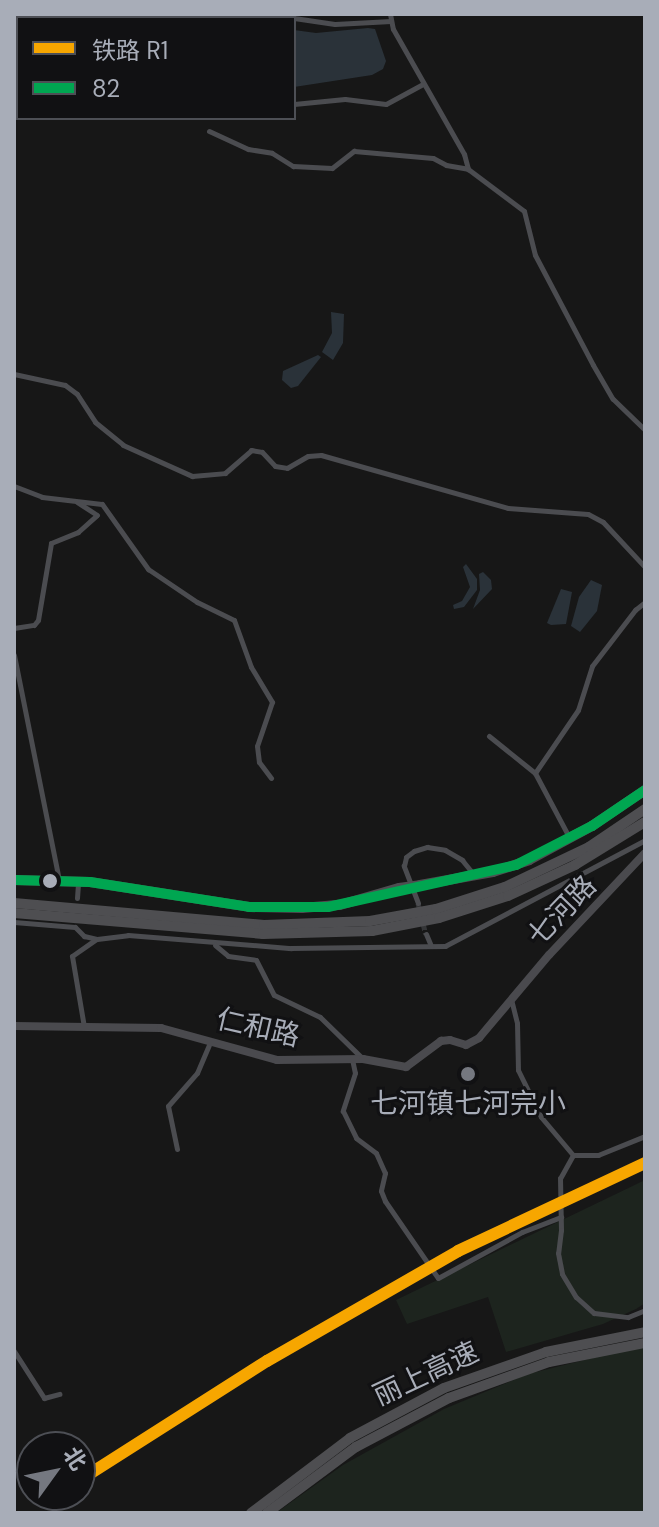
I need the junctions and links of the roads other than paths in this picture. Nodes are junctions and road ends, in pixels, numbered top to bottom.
1 (296, 18) edge
2 (390, 18) edge
3 (424, 84) junction
4 (296, 104) edge
5 (209, 131) dead end
6 (468, 169) junction
7 (14, 374) edge
8 (645, 430) edge
9 (14, 486) edge
10 (73, 500) junction
11 (645, 554) edge
12 (640, 560) junction
13 (645, 567) edge
14 (645, 602) edge
15 (14, 628) edge
16 (14, 655) edge
17 (489, 736) dead end
18 (535, 773) junction
19 (271, 778) dead end
20 (645, 790) edge
21 (645, 809) edge
22 (645, 822) edge
23 (570, 839) junction
24 (645, 840) edge
25 (645, 853) edge
26 (475, 875) junction
27 (14, 880) edge
28 (59, 880) junction
29 (78, 881) junction
30 (77, 898) dead end
31 (14, 903) edge
32 (418, 903) tunnel mouth
33 (14, 913) edge
34 (14, 922) edge
35 (426, 934) tunnel mouth
36 (97, 939) junction
37 (214, 944) junction
38 (431, 946) junction
39 (511, 999) junction
40 (14, 1026) edge
41 (84, 1027) junction
42 (210, 1041) junction
43 (352, 1059) junction
44 (363, 1059) junction
45 (645, 1136) edge
46 (177, 1149) dead end
47 (573, 1155) junction
48 (561, 1217) junction
49 (645, 1310) edge
50 (645, 1332) edge
51 (645, 1343) edge
52 (14, 1351) edge
53 (59, 1394) dead end
54 (251, 1513) edge
55 (267, 1513) edge

1 - 2 street
2 - 3 street
3 - 4 street
3 - 6 street
5 - 6 street
6 - 8 street
7 - 12 street
9 - 10 street
10 - 15 street
10 - 19 street
11 - 12 street
12 - 13 street
14 - 18 street
16 - 28 street
17 - 18 street
18 - 23 street
20 - 23 highway
21 - 31 highway
22 - 33 highway
23 - 26 highway
24 - 38 street
25 - 39 street, 七河路
26 - 29 highway, bridge
26 - 32 street
27 - 28 highway
28 - 29 highway
29 - 30 street
34 - 36 street
35 - 38 street
36 - 37 street
36 - 41 street
37 - 38 street
37 - 44 street
39 - 44 street, 仁和路
39 - 47 street
40 - 41 street, 仁和路
41 - 42 street, 仁和路
42 - 43 street, 仁和路
42 - 46 street
43 - 44 street, 仁和路
43 - 48 street
45 - 47 street
47 - 48 street
48 - 49 street
50 - 54 highway, 丽上高速
51 - 55 highway, 丽上高速
52 - 53 street

